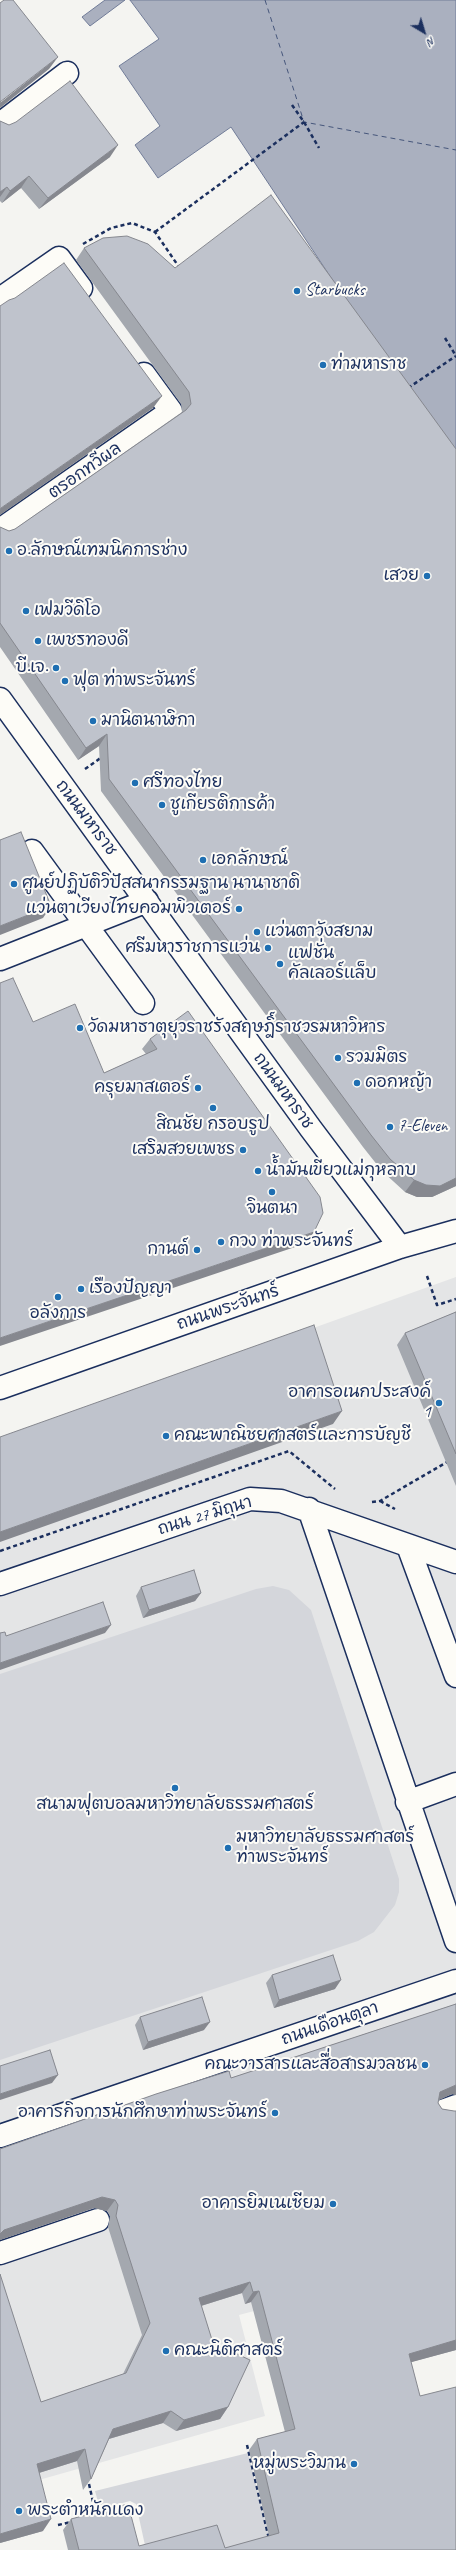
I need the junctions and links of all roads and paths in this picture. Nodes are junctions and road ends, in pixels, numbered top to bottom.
1 (67, 73) dead end
2 (292, 106) dead end
3 (304, 122) junction
4 (0, 124) edge
5 (318, 148) dead end
6 (155, 232) junction
7 (59, 258) junction
8 (181, 270) edge
9 (0, 299) edge
10 (91, 303) edge
11 (445, 338) dead end
12 (456, 356) edge
13 (134, 360) edge
14 (405, 390) edge
15 (0, 530) edge
16 (0, 699) edge
17 (106, 754) edge
18 (62, 785) junction
19 (32, 851) dead end
20 (147, 900) junction
21 (86, 925) junction
22 (0, 959) edge
23 (143, 1003) dead end
24 (456, 1231) edge
25 (431, 1240) junction
26 (400, 1247) junction
27 (456, 1247) edge
28 (427, 1276) dead end
29 (456, 1299) edge
30 (0, 1388) edge
31 (309, 1510) junction
32 (408, 1546) junction
33 (456, 1562) edge
34 (0, 1584) edge
35 (456, 1676) edge
36 (456, 1784) edge
37 (407, 1802) junction
38 (456, 1941) edge
39 (456, 1981) edge
40 (0, 2136) edge
41 (98, 2220) dead end
42 (0, 2253) edge
43 (247, 2445) dead end
44 (89, 2484) edge
45 (103, 2514) edge
46 (96, 2516) junction
47 (89, 2518) edge
48 (73, 2521) edge
49 (58, 2525) dead end
50 (270, 2545) edge

1 - 4 street
2 - 3 path
3 - 5 path
3 - 6 path
6 - 7 path
6 - 8 path
7 - 9 street
7 - 10 street
11 - 12 path
12 - 14 path
13 - 15 street, ตรอกทวีผล
16 - 18 street, ถนนมหาราช
17 - 18 path
18 - 20 street, ถนนมหาราช
19 - 21 street
20 - 21 street
20 - 26 street, ถนนมหาราช
21 - 22 street
21 - 23 street
24 - 25 street, ถนนพระจันทร์
25 - 26 street, ถนนพระจันทร์
25 - 27 street
26 - 30 street, ถนนพระจันทร์
28 - 29 path
31 - 32 street, ถนน 27 มิถุนา
31 - 34 street, ถนน 27 มิถุนา
31 - 37 street
32 - 33 street, ถนน 27 มิถุนา
32 - 35 street
36 - 37 street
37 - 38 street
39 - 40 street, ถนนเดือนตุลา
41 - 42 street
43 - 50 path
44 - 46 path
45 - 46 path
46 - 47 path
48 - 49 path

